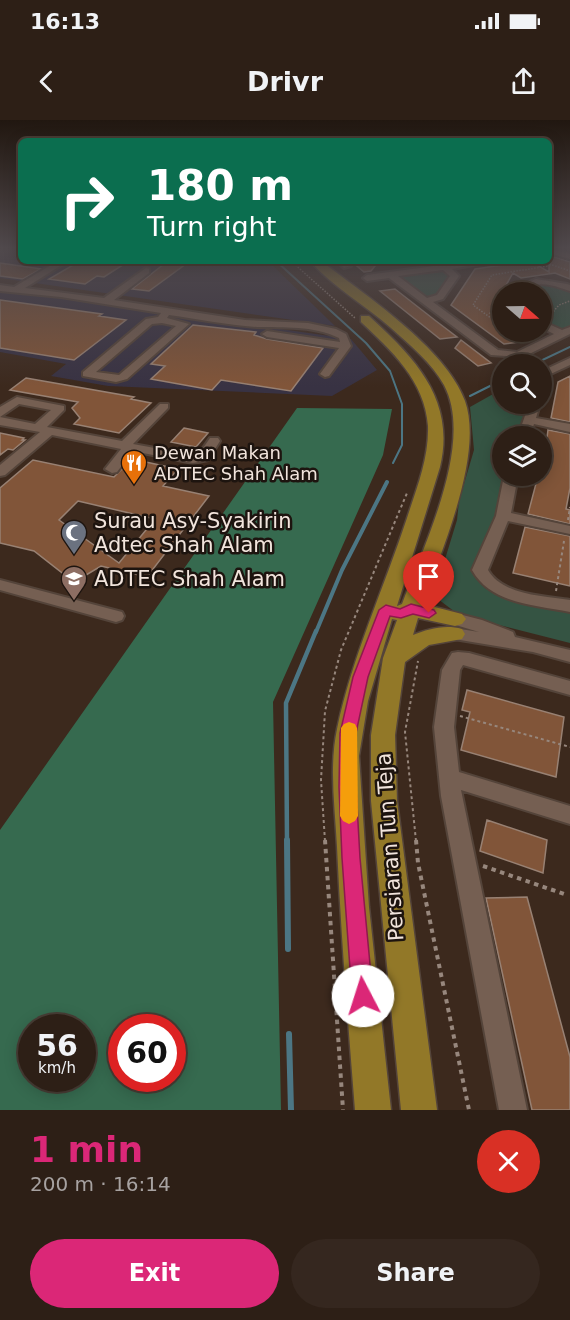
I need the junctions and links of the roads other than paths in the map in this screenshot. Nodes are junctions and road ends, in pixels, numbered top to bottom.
1 (58, 295) edge
2 (114, 295) edge
3 (337, 295) edge
4 (356, 295) edge
5 (417, 295) edge
6 (441, 295) edge
7 (425, 301) junction
8 (105, 302) junction
9 (164, 316) junction
10 (203, 320) junction
11 (184, 324) junction
12 (565, 332) edge
13 (570, 361) edge
14 (552, 370) edge
15 (325, 374) dead end
16 (164, 406) dead end
17 (0, 412) edge
18 (532, 414) edge
19 (530, 420) junction
20 (0, 421) edge
21 (528, 426) edge
22 (570, 428) edge
23 (44, 429) junction
24 (214, 441) dead end
25 (128, 446) junction
26 (112, 469) dead end
27 (0, 472) edge
28 (509, 486) edge
29 (503, 516) junction
30 (568, 530) edge
31 (421, 581) junction
32 (0, 585) edge
33 (570, 606) edge
34 (401, 614) junction
35 (116, 616) dead end
36 (455, 626) junction
37 (405, 654) junction
38 (570, 656) edge
39 (570, 688) edge
40 (449, 778) junction
41 (570, 815) edge
42 (373, 1110) edge
43 (419, 1110) edge
44 (513, 1110) edge

1 - 8 street
2 - 8 street
3 - 34 main road, Persiaran Tun Teja
4 - 31 main road, Persiaran Tun Teja
5 - 7 street
6 - 7 street
7 - 12 street
8 - 9 street
9 - 10 street
9 - 11 street
9 - 11 street
10 - 11 street
10 - 15 street
13 - 14 street
16 - 25 street
17 - 23 street
18 - 19 street
19 - 21 street
19 - 22 street
20 - 23 street
23 - 25 street
23 - 27 street
24 - 25 street
25 - 26 street
28 - 29 street
29 - 30 street
29 - 33 street
31 - 34 main road, Persiaran Tun Teja
31 - 36 main road
32 - 35 street
34 - 36 main road
34 - 37 main road, Persiaran Tun Teja
34 - 42 main road, Persiaran Tun Teja
36 - 37 main road
36 - 38 street
37 - 43 main road, Persiaran Tun Teja
39 - 40 street
40 - 41 street
40 - 44 street

